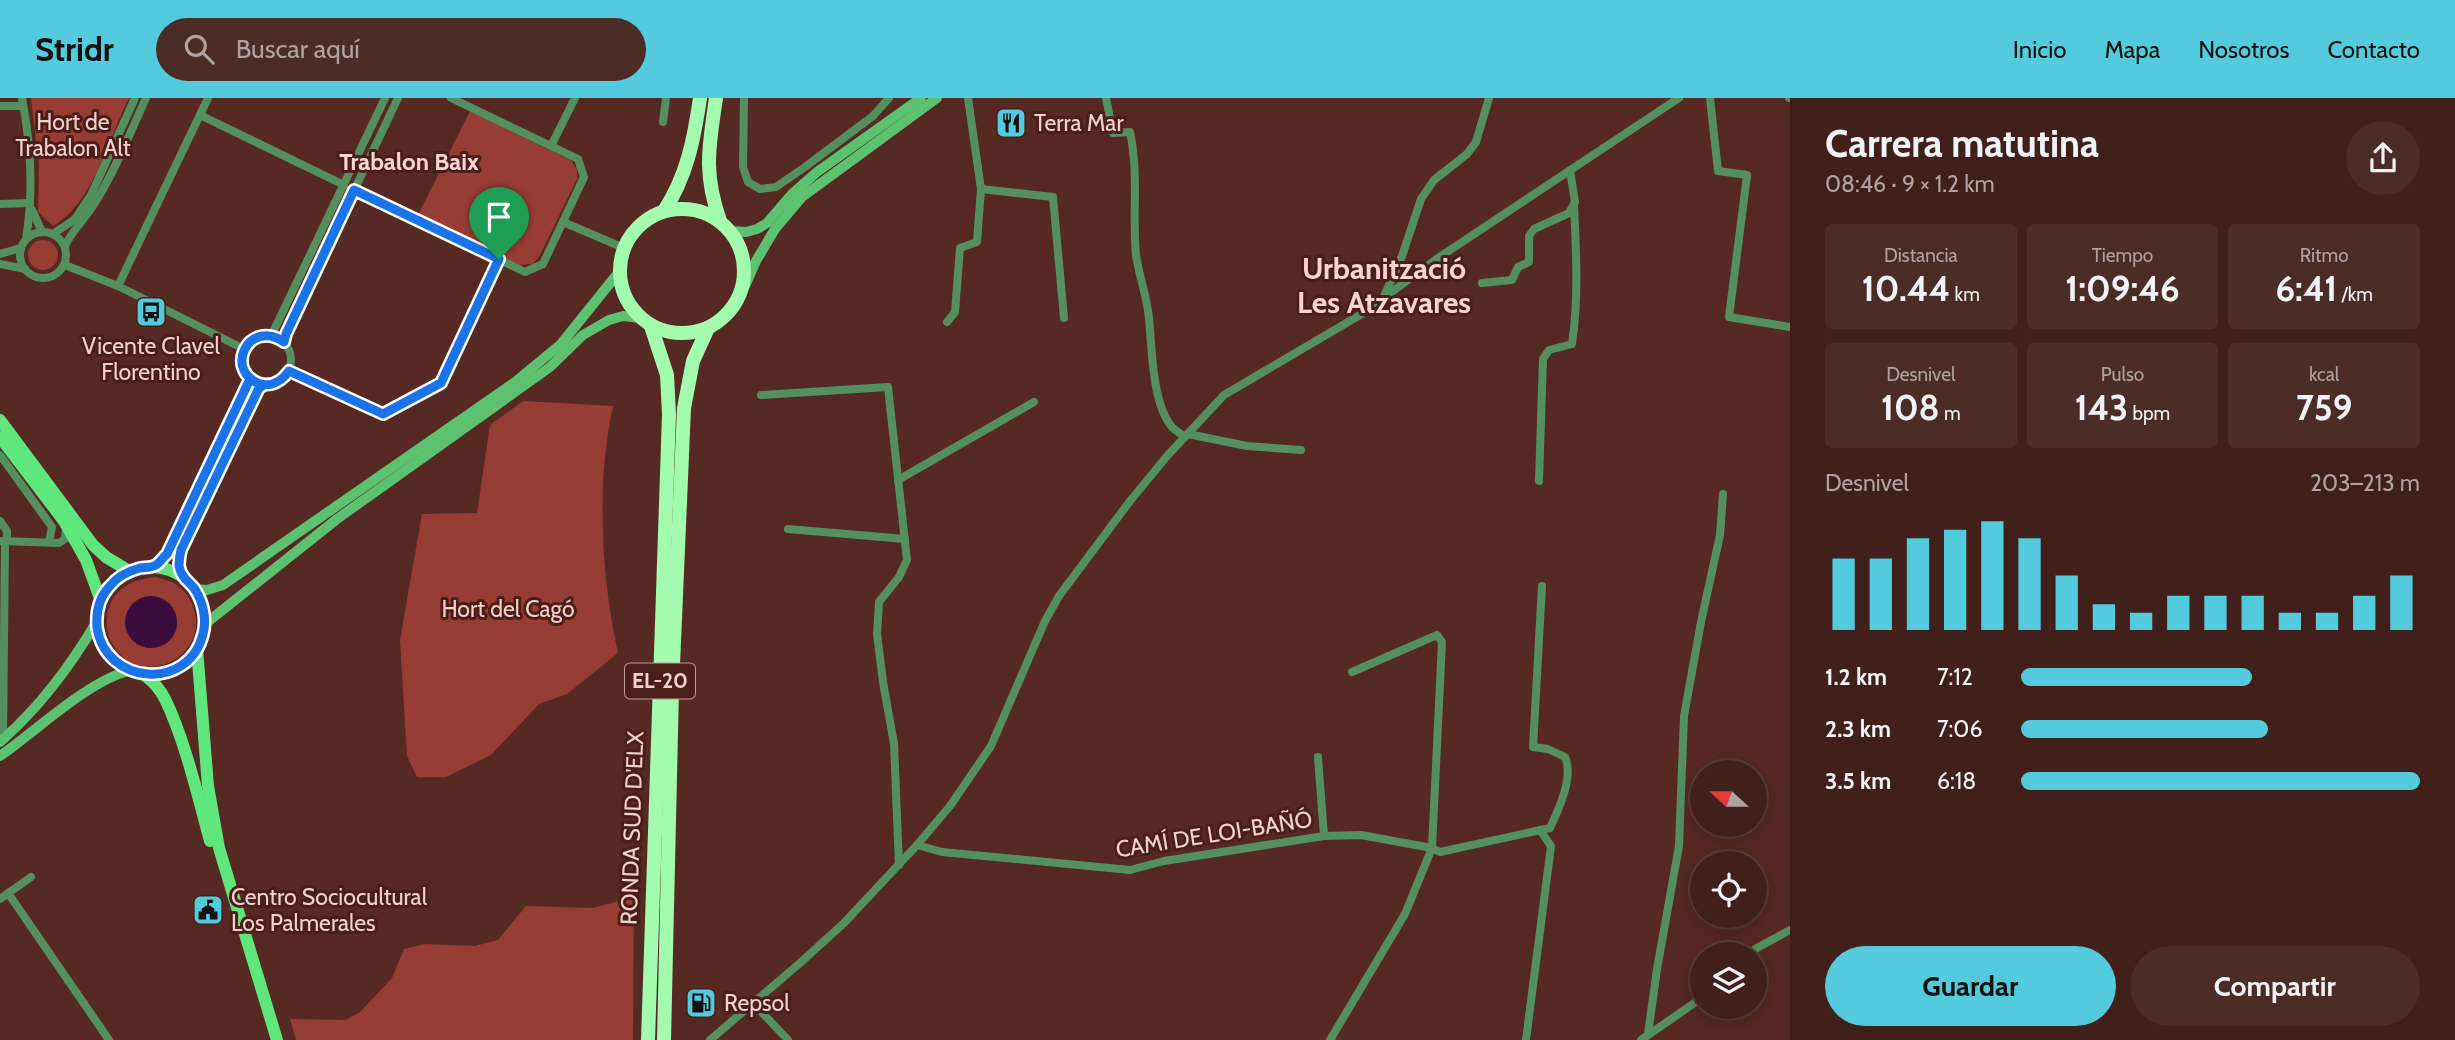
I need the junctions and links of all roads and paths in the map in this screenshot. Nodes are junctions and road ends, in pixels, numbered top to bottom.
1 (135, 98) edge
2 (146, 98) edge
3 (208, 98) edge
4 (385, 98) edge
5 (398, 98) edge
6 (451, 98) edge
7 (575, 98) edge
8 (666, 98) edge
9 (700, 98) edge
10 (716, 98) edge
11 (744, 98) edge
12 (889, 98) edge
13 (937, 98) edge
14 (968, 98) edge
15 (1106, 98) edge
16 (1489, 98) edge
17 (1679, 98) edge
18 (1710, 98) edge
19 (917, 100) edge
20 (22, 102) edge
21 (0, 106) edge
22 (200, 115) junction
23 (663, 122) dead end
24 (551, 146) junction
25 (1570, 170) junction
26 (344, 185) junction
27 (981, 189) junction
28 (354, 190) junction
29 (30, 203) junction
30 (0, 204) edge
31 (1574, 204) junction
32 (664, 211) junction
33 (563, 222) junction
34 (725, 226) junction
35 (42, 232) junction
36 (53, 234) junction
37 (26, 239) junction
38 (65, 246) junction
39 (21, 248) junction
40 (624, 248) junction
41 (0, 254) edge
42 (499, 259) junction
43 (0, 264) edge
44 (65, 265) junction
45 (25, 269) junction
46 (619, 272) junction
47 (1482, 283) dead end
48 (118, 286) junction
49 (745, 286) junction
50 (1384, 297) junction
51 (1064, 318) dead end
52 (947, 321) dead end
53 (646, 322) junction
54 (1790, 327) edge
55 (708, 328) junction
56 (268, 335) junction
57 (284, 342) junction
58 (244, 349) junction
59 (289, 371) junction
60 (250, 379) junction
61 (264, 385) junction
62 (761, 395) dead end
63 (1034, 402) dead end
64 (0, 420) edge
65 (1186, 435) junction
66 (0, 437) edge
67 (1301, 450) dead end
68 (0, 456) edge
69 (898, 480) junction
70 (1539, 481) dead end
71 (1723, 494) dead end
72 (0, 521) edge
73 (64, 521) junction
74 (788, 528) dead end
75 (905, 538) junction
76 (4, 541) edge
77 (49, 542) junction
78 (154, 567) junction
79 (130, 571) junction
80 (184, 578) junction
81 (1542, 586) dead end
82 (194, 589) junction
83 (101, 601) junction
84 (97, 621) junction
85 (205, 624) junction
86 (2, 637) edge
87 (197, 649) junction
88 (128, 671) junction
89 (1352, 671) dead end
90 (144, 675) junction
91 (1, 741) edge
92 (0, 756) edge
93 (1318, 757) dead end
94 (1540, 830) junction
95 (1324, 836) junction
96 (917, 845) junction
97 (1433, 848) junction
98 (216, 849) junction
99 (899, 865) junction
100 (31, 877) dead end
101 (8, 893) junction
102 (0, 899) edge
103 (1790, 930) edge
104 (1767, 942) edge
105 (752, 1003) junction
106 (1690, 1006) edge
107 (1645, 1037) edge
108 (109, 1040) edge
109 (269, 1040) edge
110 (277, 1040) edge
111 (648, 1040) edge
112 (664, 1040) edge
113 (710, 1040) edge
114 (788, 1040) edge
115 (1330, 1040) edge
116 (1526, 1040) edge

1 - 36 street
2 - 38 street
3 - 22 street
4 - 26 street
5 - 28 street
6 - 24 street
7 - 24 street
8 - 23 street
9 - 32 highway, EL-20
10 - 34 highway
11 - 12 street
13 - 49 main road
14 - 27 street
15 - 65 street
16 - 50 street
17 - 25 street
18 - 54 street
19 - 34 main road
20 - 21 street
20 - 29 street
22 - 26 street
22 - 48 street
24 - 33 street
25 - 31 street
25 - 50 street
26 - 56 street
27 - 51 street
27 - 52 street
28 - 42 street
28 - 57 street
29 - 30 street
29 - 35 street
29 - 37 street
31 - 47 street
31 - 70 street
32 - 34 highway
32 - 40 highway, EL-20
33 - 40 street
33 - 42 street
34 - 49 highway
35 - 36 street
35 - 37 street
36 - 38 street
37 - 39 street
38 - 44 street
39 - 41 street
39 - 45 street
40 - 46 highway, EL-20
42 - 59 street
43 - 45 street
44 - 45 street
44 - 48 street
46 - 53 highway, EL-20
46 - 82 main road
48 - 58 street
49 - 55 highway, EL-20
50 - 65 street
53 - 55 highway
53 - 85 main road
53 - 111 highway, RONDA SUD D'ELX / EL-20
55 - 112 highway, RONDA SUD D'ELX / EL-20
56 - 57 street
56 - 58 street
57 - 59 street
58 - 60 street
59 - 61 street
60 - 61 street
60 - 78 street
61 - 80 street
62 - 69 street
63 - 69 street
64 - 79 main road
65 - 67 street
65 - 96 street
66 - 73 main road
68 - 77 street
69 - 75 street
71 - 107 street
72 - 76 street
73 - 77 street
73 - 83 main road
74 - 75 street
75 - 99 street
76 - 77 street
76 - 86 street
78 - 79 main road
78 - 80 main road
79 - 83 main road
80 - 82 main road
81 - 94 street
82 - 85 main road
83 - 84 main road
84 - 88 main road
84 - 91 main road
85 - 87 main road
86 - 91 street
87 - 90 main road
87 - 98 main road
88 - 90 main road
88 - 92 main road
89 - 97 street
90 - 98 main road
93 - 95 street
94 - 97 street, CAMÍ DE LOI-BAÑÓ
94 - 116 street
95 - 96 street, CAMÍ DE LOI-BAÑÓ
95 - 97 street, CAMÍ DE LOI-BAÑÓ
96 - 99 street
97 - 115 street
98 - 109 main road
98 - 110 main road
99 - 105 street
100 - 101 street
101 - 102 street
101 - 108 street
103 - 104 street
105 - 113 street
105 - 114 street
106 - 107 street

